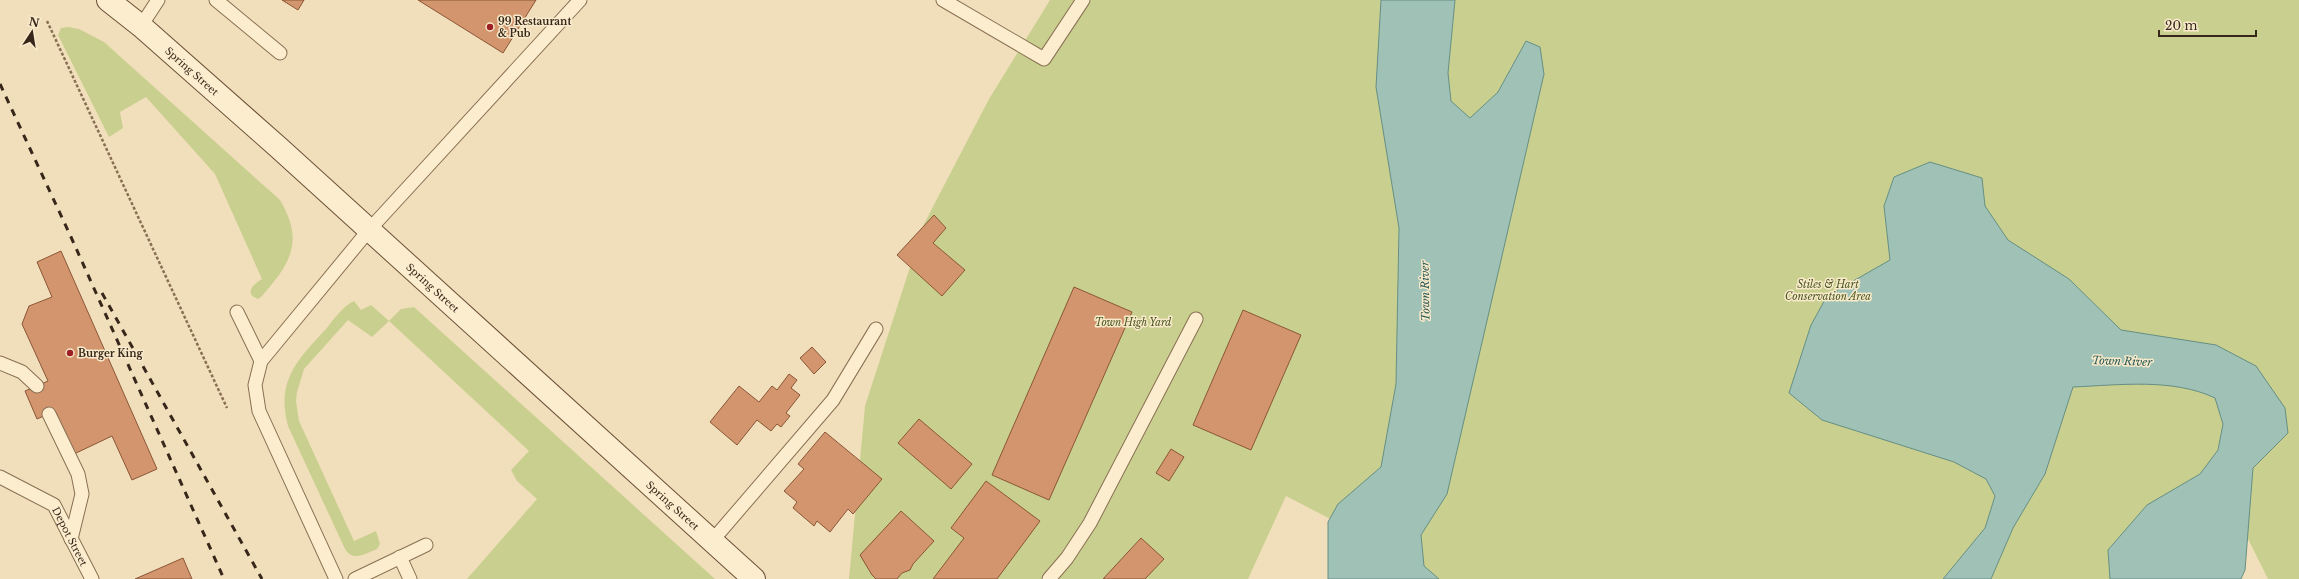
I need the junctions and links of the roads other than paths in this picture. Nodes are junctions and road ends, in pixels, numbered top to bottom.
1 (108, 0) edge
2 (158, 0) edge
3 (216, 0) edge
4 (580, 0) edge
5 (943, 0) edge
6 (1083, 0) edge
7 (141, 26) junction
8 (280, 53) dead end
9 (370, 230) junction
10 (237, 312) dead end
11 (1196, 319) dead end
12 (876, 329) dead end
13 (261, 361) junction
14 (0, 363) edge
15 (37, 386) dead end
16 (49, 414) dead end
17 (0, 477) edge
18 (71, 538) junction
19 (712, 541) junction
20 (426, 545) dead end
21 (400, 557) junction
22 (92, 579) edge
23 (336, 579) edge
24 (355, 579) edge
25 (410, 579) edge
26 (754, 579) edge
27 (1049, 579) edge

1 - 7 street, Spring Street
2 - 7 lane
3 - 8 lane
4 - 9 lane
5 - 6 lane
7 - 9 street, Spring Street
9 - 13 lane
9 - 19 street, Spring Street
10 - 13 lane
11 - 27 lane
12 - 19 lane
13 - 23 lane
14 - 15 lane
16 - 18 lane
17 - 18 lane, Depot Street
18 - 22 lane, Depot Street
19 - 26 street, Spring Street
20 - 21 lane
21 - 24 lane
21 - 25 lane

